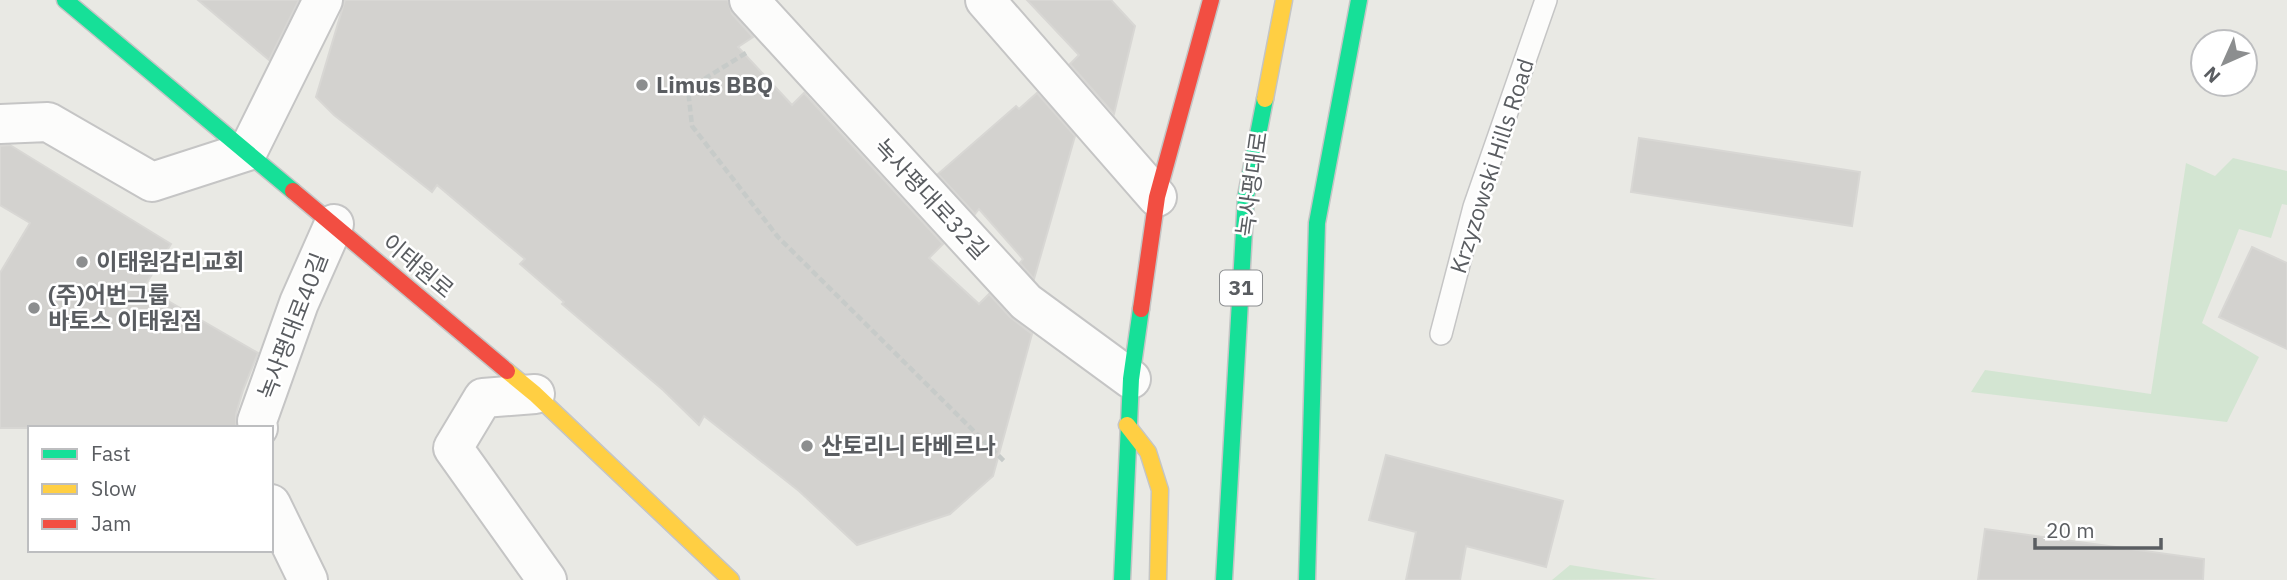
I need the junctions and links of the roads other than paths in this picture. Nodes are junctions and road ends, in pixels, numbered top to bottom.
1 (65, 0) edge
2 (323, 0) edge
3 (749, 0) edge
4 (985, 0) edge
5 (1211, 0) edge
6 (1284, 0) edge
7 (1359, 0) edge
8 (1546, 0) edge
9 (0, 124) edge
10 (248, 151) junction
11 (1157, 197) junction
12 (334, 224) junction
13 (1441, 334) dead end
14 (1130, 379) junction
15 (535, 394) junction
16 (1128, 425) junction
17 (258, 426) edge
18 (273, 509) edge
19 (308, 580) edge
20 (547, 580) edge
21 (731, 580) edge
22 (1122, 580) edge
23 (1158, 580) edge
24 (1224, 580) edge
25 (1307, 580) edge

1 - 10 main road, 이태원로
2 - 10 street
3 - 14 street, 녹사평대로32길
4 - 11 street
5 - 11 main road
6 - 24 main road, 녹사평대로 / 31
7 - 25 main road
8 - 13 lane, Krzyzowski Hills Road
9 - 10 street
10 - 12 main road, 이태원로
11 - 14 main road
12 - 15 main road, 이태원로
12 - 17 street, 녹사평대로40길
14 - 16 main road
15 - 20 street
15 - 21 main road, 이태원로
16 - 22 main road
16 - 23 main road
18 - 19 street

